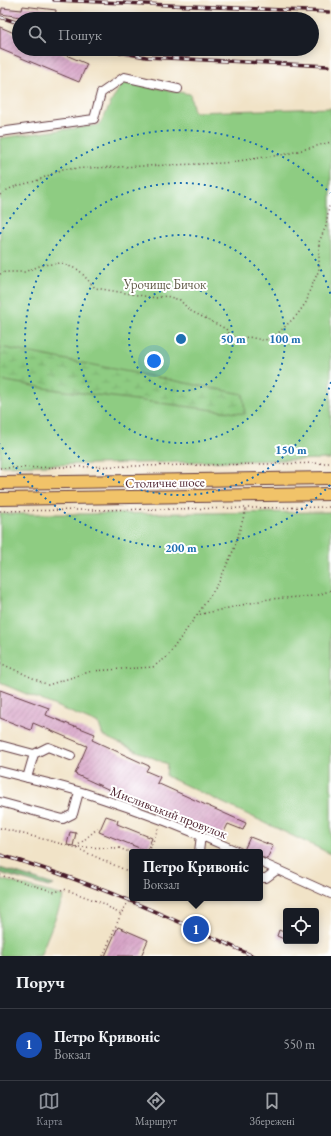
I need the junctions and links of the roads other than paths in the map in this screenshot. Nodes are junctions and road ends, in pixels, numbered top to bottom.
1 (178, 89) dead end
2 (0, 132) edge
3 (331, 478) edge
4 (0, 483) edge
5 (331, 494) edge
6 (0, 499) edge
7 (0, 746) edge
8 (34, 754) junction
9 (71, 756) dead end
10 (0, 771) edge
11 (27, 778) junction
12 (79, 792) junction
13 (0, 802) edge
14 (201, 835) junction
15 (199, 849) edge
16 (231, 849) edge
17 (263, 863) edge
18 (277, 870) junction
19 (263, 878) edge
20 (331, 894) edge

1 - 2 lane
3 - 4 highway, Столичне шосе
5 - 6 highway, Столичне шосе
7 - 8 lane
8 - 9 lane
8 - 11 lane
10 - 11 lane, Мисливський провулок
11 - 12 lane, Мисливський провулок
12 - 13 lane
12 - 14 lane, Мисливський провулок
14 - 15 lane
14 - 16 lane, Мисливський провулок
17 - 18 lane
18 - 19 lane
18 - 20 lane

